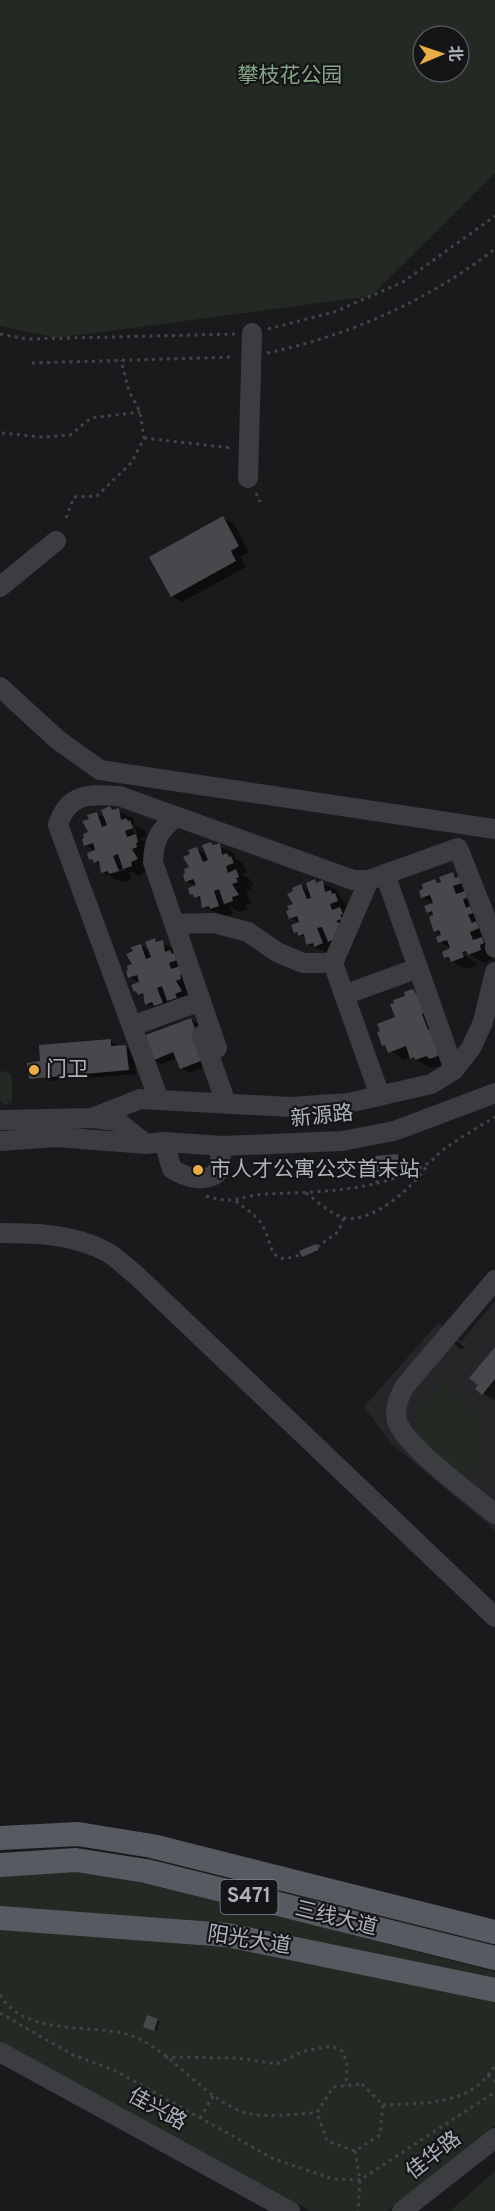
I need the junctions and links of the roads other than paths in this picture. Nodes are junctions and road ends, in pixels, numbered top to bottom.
1 (252, 333) road end
2 (248, 478) dead end
3 (56, 541) dead end
4 (0, 587) edge
5 (0, 687) edge
6 (176, 816) junction
7 (495, 829) edge
8 (377, 877) junction
9 (174, 924) junction
10 (495, 948) edge
11 (333, 963) junction
12 (418, 968) junction
13 (495, 972) edge
14 (344, 995) junction
15 (196, 1003) junction
16 (132, 1026) junction
17 (217, 1048) dead end
18 (354, 1054) dead end
19 (454, 1070) junction
20 (495, 1093) edge
21 (375, 1097) junction
22 (159, 1100) junction
23 (226, 1103) junction
24 (92, 1118) junction
25 (0, 1120) edge
26 (0, 1142) edge
27 (155, 1143) junction
28 (222, 1146) junction
29 (0, 1233) edge
30 (495, 1280) edge
31 (495, 1514) edge
32 (495, 1617) edge
33 (0, 1838) edge
34 (0, 1865) edge
35 (0, 1918) edge
36 (495, 1932) edge
37 (495, 1958) edge
38 (495, 1990) edge
39 (0, 2052) edge
40 (495, 2138) edge
41 (290, 2211) edge
42 (402, 2211) edge

1 - 2 street
3 - 4 street
5 - 7 street
6 - 8 street
6 - 9 street
6 - 16 street
8 - 10 street
8 - 11 street
8 - 12 street
9 - 11 street
9 - 15 street
11 - 14 street
12 - 14 street
12 - 19 street
13 - 19 street
14 - 21 street
15 - 16 street
15 - 17 street
15 - 23 street
16 - 22 street
18 - 21 street
19 - 21 street
20 - 28 street, 新源路
21 - 23 street
22 - 23 street
22 - 24 street
24 - 25 street
24 - 27 street
26 - 27 street, 新源路
27 - 28 street, 新源路
27 - 28 street
29 - 32 street
30 - 31 street
33 - 36 main road, 三线大道 / S471
34 - 37 main road, 三线大道 / S471
35 - 38 main road, 阳光大道
39 - 41 street, 佳兴路
40 - 42 street, 佳华路

